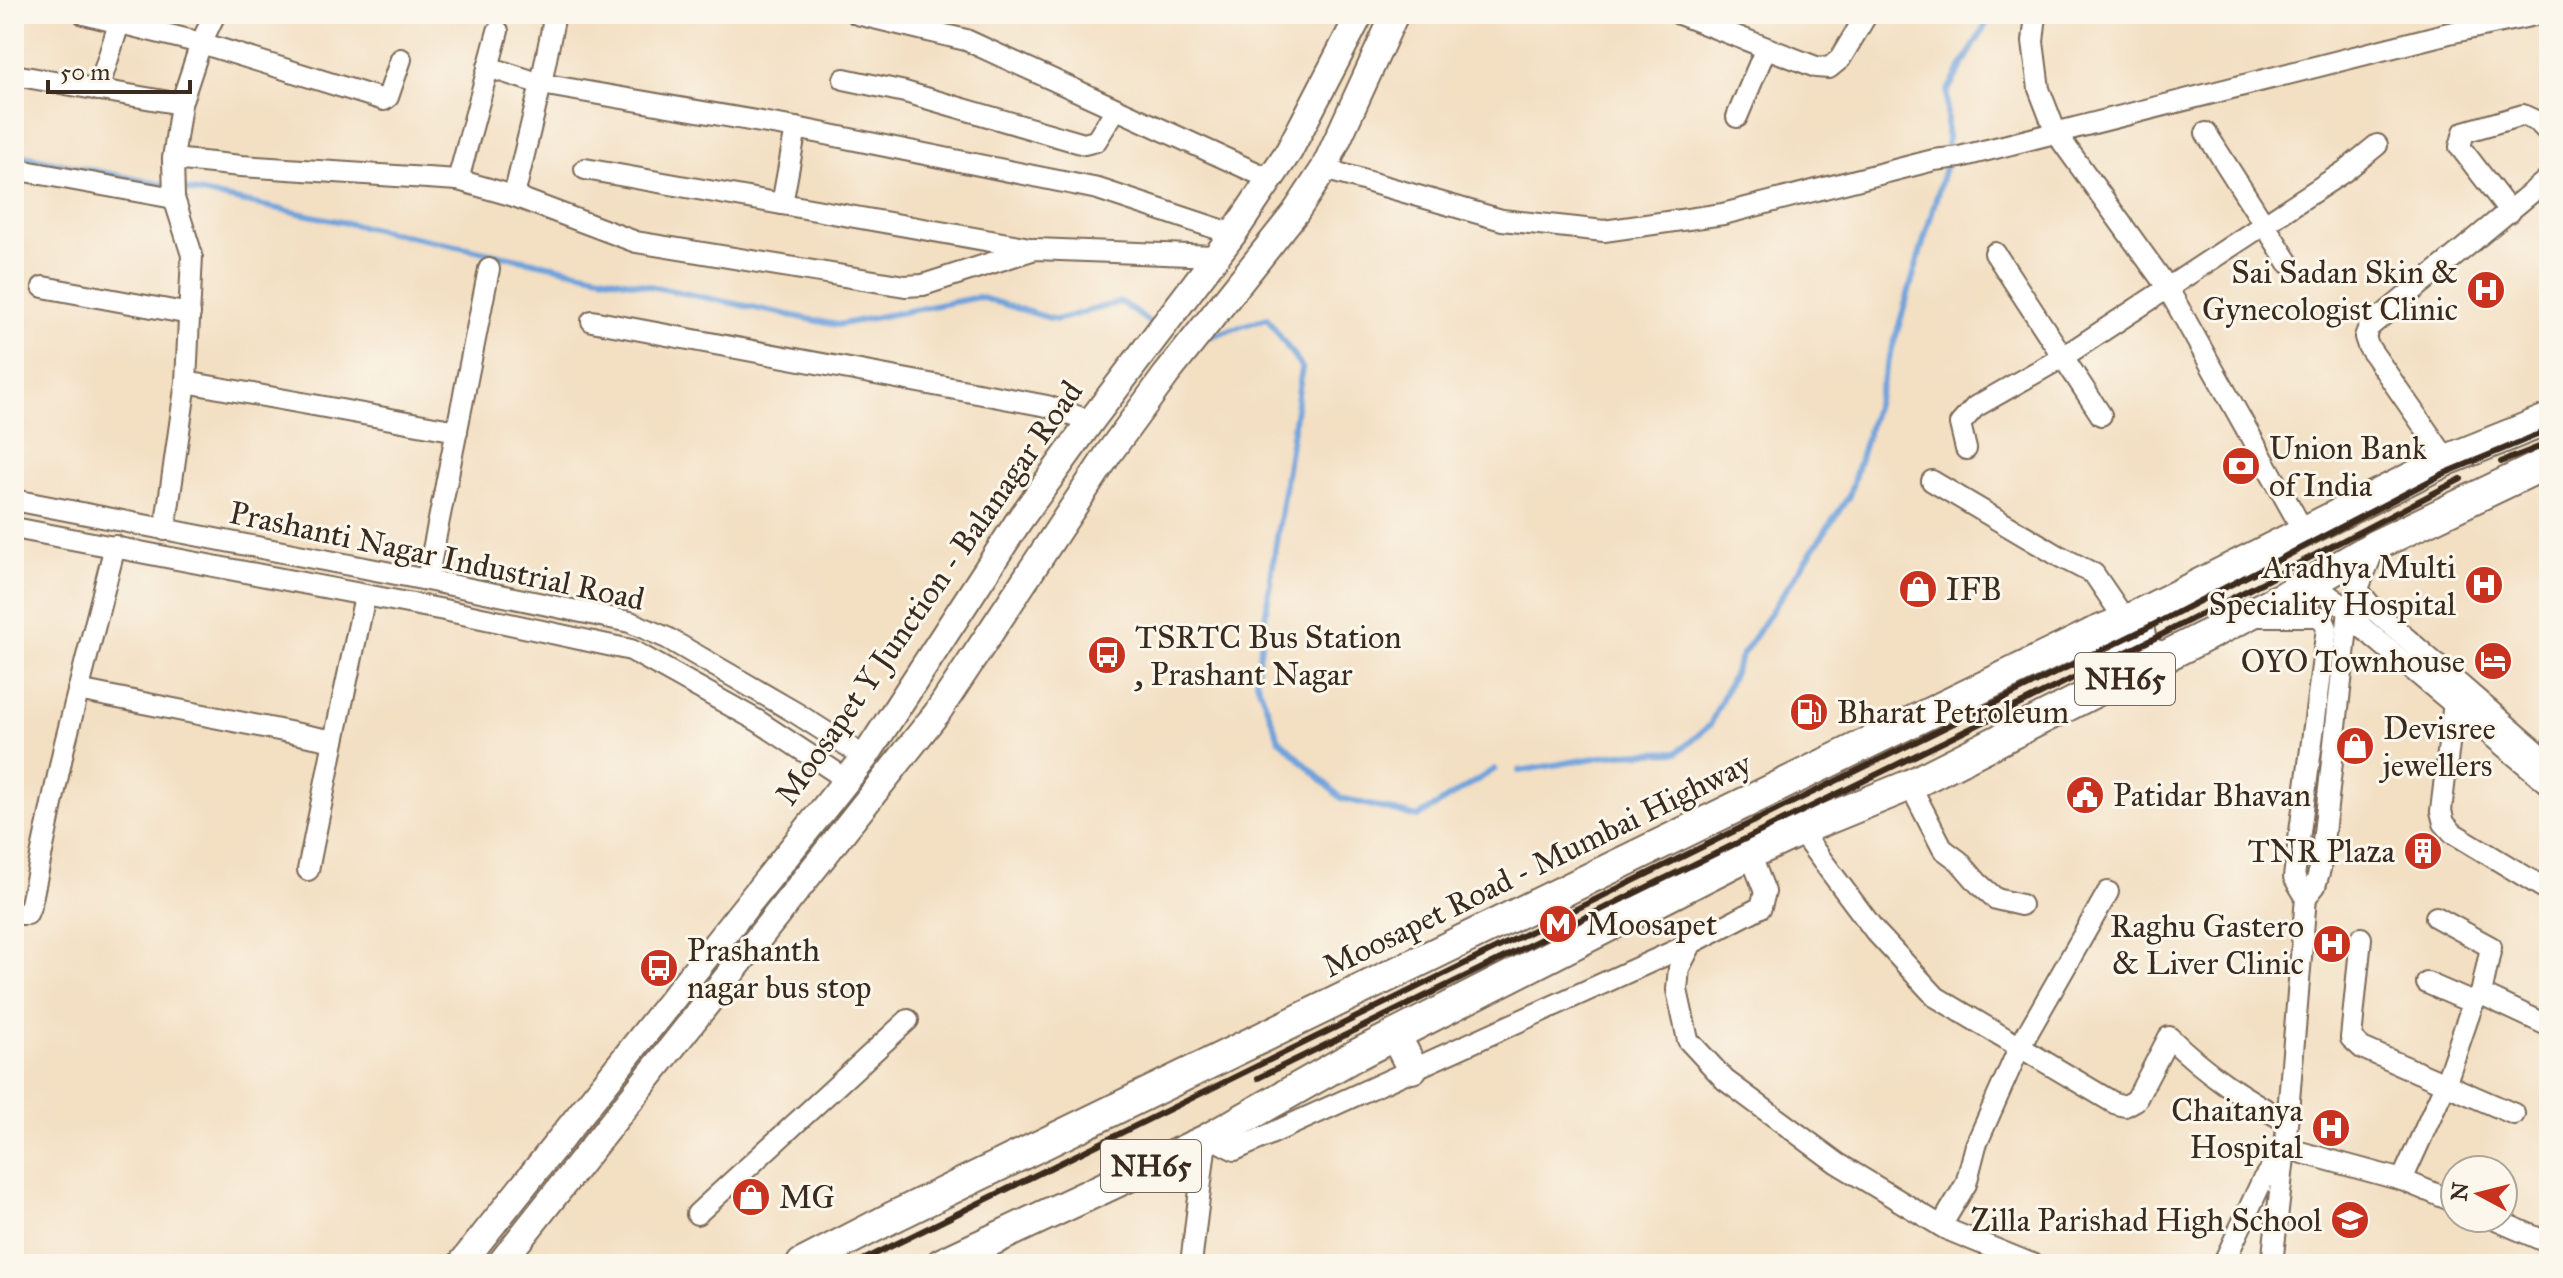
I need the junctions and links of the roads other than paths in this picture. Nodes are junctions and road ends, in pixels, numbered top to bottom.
1 (84, 14) edge
2 (215, 14) edge
3 (555, 14) edge
4 (857, 14) edge
5 (1360, 14) edge
6 (1395, 14) edge
7 (1679, 14) edge
8 (1867, 14) edge
9 (2036, 14) edge
10 (2540, 14) edge
11 (120, 19) edge
12 (498, 31) dead end
13 (201, 43) junction
14 (1766, 48) junction
15 (1342, 52) junction
16 (401, 59) dead end
17 (488, 67) junction
18 (1370, 67) junction
19 (14, 75) edge
20 (844, 79) dead end
21 (541, 84) junction
22 (98, 90) junction
23 (181, 104) junction
24 (1116, 109) junction
25 (1737, 117) dead end
26 (796, 128) junction
27 (2056, 133) junction
28 (2206, 133) dead end
29 (2549, 133) edge
30 (2377, 145) dead end
31 (173, 159) junction
32 (14, 169) edge
33 (585, 169) dead end
34 (1324, 169) junction
35 (2549, 178) edge
36 (1270, 179) junction
37 (458, 180) junction
38 (174, 196) junction
39 (514, 196) junction
40 (782, 204) junction
41 (2510, 212) junction
42 (2262, 225) junction
43 (1233, 234) junction
44 (1035, 249) junction
45 (1995, 253) dead end
46 (2289, 263) dead end
47 (1208, 264) junction
48 (489, 269) dead end
49 (43, 287) dead end
50 (2167, 287) junction
51 (190, 314) junction
52 (592, 321) dead end
53 (2063, 357) junction
54 (186, 382) junction
55 (2101, 415) dead end
56 (2549, 419) edge
57 (1091, 421) junction
58 (457, 431) junction
59 (1966, 449) dead end
60 (2447, 460) junction
61 (2549, 462) edge
62 (1932, 481) dead end
63 (14, 500) edge
64 (14, 528) edge
65 (165, 530) junction
66 (2304, 532) junction
67 (2376, 545) junction
68 (115, 546) junction
69 (427, 580) junction
70 (2311, 583) junction
71 (2359, 591) junction
72 (365, 596) junction
73 (2349, 610) junction
74 (2248, 616) junction
75 (2131, 618) junction
76 (2369, 620) junction
77 (2092, 634) junction
78 (2165, 658) junction
79 (2117, 683) junction
80 (78, 690) junction
81 (2454, 702) junction
82 (334, 741) junction
83 (865, 757) junction
84 (2549, 762) edge
85 (846, 779) junction
86 (2549, 784) edge
87 (1910, 785) junction
88 (1800, 831) junction
89 (1750, 854) junction
90 (308, 870) dead end
91 (2549, 891) edge
92 (2108, 892) dead end
93 (2306, 897) junction
94 (2021, 905) dead end
95 (14, 914) edge
96 (2436, 917) dead end
97 (2361, 938) dead end
98 (1692, 943) junction
99 (2427, 983) dead end
100 (2477, 999) junction
101 (908, 1020) dead end
102 (2549, 1026) edge
103 (1395, 1035) junction
104 (2019, 1048) junction
105 (1412, 1068) junction
106 (2445, 1085) junction
107 (2514, 1114) dead end
108 (2287, 1122) junction
109 (1213, 1136) junction
110 (2285, 1148) junction
111 (2402, 1180) junction
112 (2439, 1195) edge
113 (697, 1214) dead end
114 (1941, 1226) junction
115 (2519, 1230) edge
116 (2549, 1243) edge
117 (835, 1256) edge
118 (2273, 1261) edge
119 (461, 1264) edge
120 (500, 1264) edge
121 (802, 1264) edge
122 (941, 1264) edge
123 (1191, 1264) edge
124 (2032, 1264) edge
125 (2223, 1264) edge

1 - 11 street
2 - 13 street
3 - 21 street
4 - 24 street
5 - 15 main road, Moosapet Y Junction - Balanagar Road
6 - 18 main road
7 - 14 street
8 - 14 street
9 - 27 street
10 - 27 street
11 - 13 street
11 - 22 street
12 - 17 street
13 - 16 street
13 - 23 street
14 - 25 street
15 - 18 main road
15 - 36 main road, Moosapet Y Junction - Balanagar Road
17 - 21 street
17 - 37 street
18 - 34 main road
19 - 22 street
20 - 24 street
21 - 26 street
21 - 39 street
22 - 23 street
23 - 31 street
24 - 36 street
26 - 40 street
26 - 43 street
27 - 34 street
27 - 50 street
28 - 42 street
29 - 41 street
30 - 42 street
31 - 37 street
31 - 38 street
32 - 38 street
33 - 40 street
34 - 120 main road
35 - 41 street
36 - 43 main road, Moosapet Y Junction - Balanagar Road
37 - 39 street
38 - 51 street
39 - 44 street
40 - 44 street
41 - 60 street
42 - 46 street
42 - 50 street
43 - 47 main road, Moosapet Y Junction - Balanagar Road
44 - 47 street
45 - 53 street
47 - 57 main road, Moosapet Y Junction - Balanagar Road
48 - 58 street
49 - 51 street
50 - 53 street
50 - 66 street
51 - 54 street
52 - 57 street
53 - 55 street
53 - 59 street
54 - 58 street
54 - 65 street
56 - 60 highway, NH65
57 - 83 main road, Moosapet Y Junction - Balanagar Road
58 - 69 street
60 - 66 highway, NH65
61 - 67 highway, NH65
62 - 75 street
63 - 65 street, Prashanti Nagar Industrial Road
64 - 68 street, Prashanti Nagar Industrial Road
65 - 69 street, Prashanti Nagar Industrial Road
66 - 75 highway, Moosapet Road - Mumbai Highway / NH65
67 - 70 highway, NH65
67 - 71 street
68 - 72 street, Prashanti Nagar Industrial Road
68 - 80 street
69 - 83 street, Prashanti Nagar Industrial Road
70 - 73 street
70 - 74 highway, NH65
71 - 73 street
71 - 76 street
72 - 82 street
72 - 85 street, Prashanti Nagar Industrial Road
73 - 76 street
73 - 93 street
74 - 78 highway, NH65
74 - 93 street
75 - 77 highway, Moosapet Road - Mumbai Highway / NH65
75 - 78 highway
76 - 81 street
76 - 84 street
77 - 79 highway
77 - 117 highway, Moosapet Road - Mumbai Highway / NH65
78 - 79 highway, NH65
79 - 87 highway, NH65
80 - 82 street
80 - 95 street
81 - 86 street
81 - 91 street
82 - 90 street
83 - 85 main road, Moosapet Y Junction - Balanagar Road
85 - 119 main road, Moosapet Y Junction - Balanagar Road
87 - 88 highway, NH65
87 - 94 street
88 - 89 highway, NH65
88 - 104 street
89 - 98 street
89 - 103 highway, NH65
92 - 104 street
93 - 108 street
96 - 100 street
97 - 106 street
98 - 105 street
98 - 114 street
99 - 100 street
100 - 102 street
100 - 106 street
101 - 113 street
103 - 105 highway
103 - 109 highway, NH65
104 - 108 street
104 - 114 street
105 - 109 street
106 - 107 street
106 - 111 street
108 - 110 street
109 - 122 highway, NH65
109 - 123 street
110 - 111 street
110 - 118 street
110 - 125 street
111 - 112 street
114 - 124 street
115 - 116 street
117 - 121 highway, Moosapet Road - Mumbai Highway / NH65

